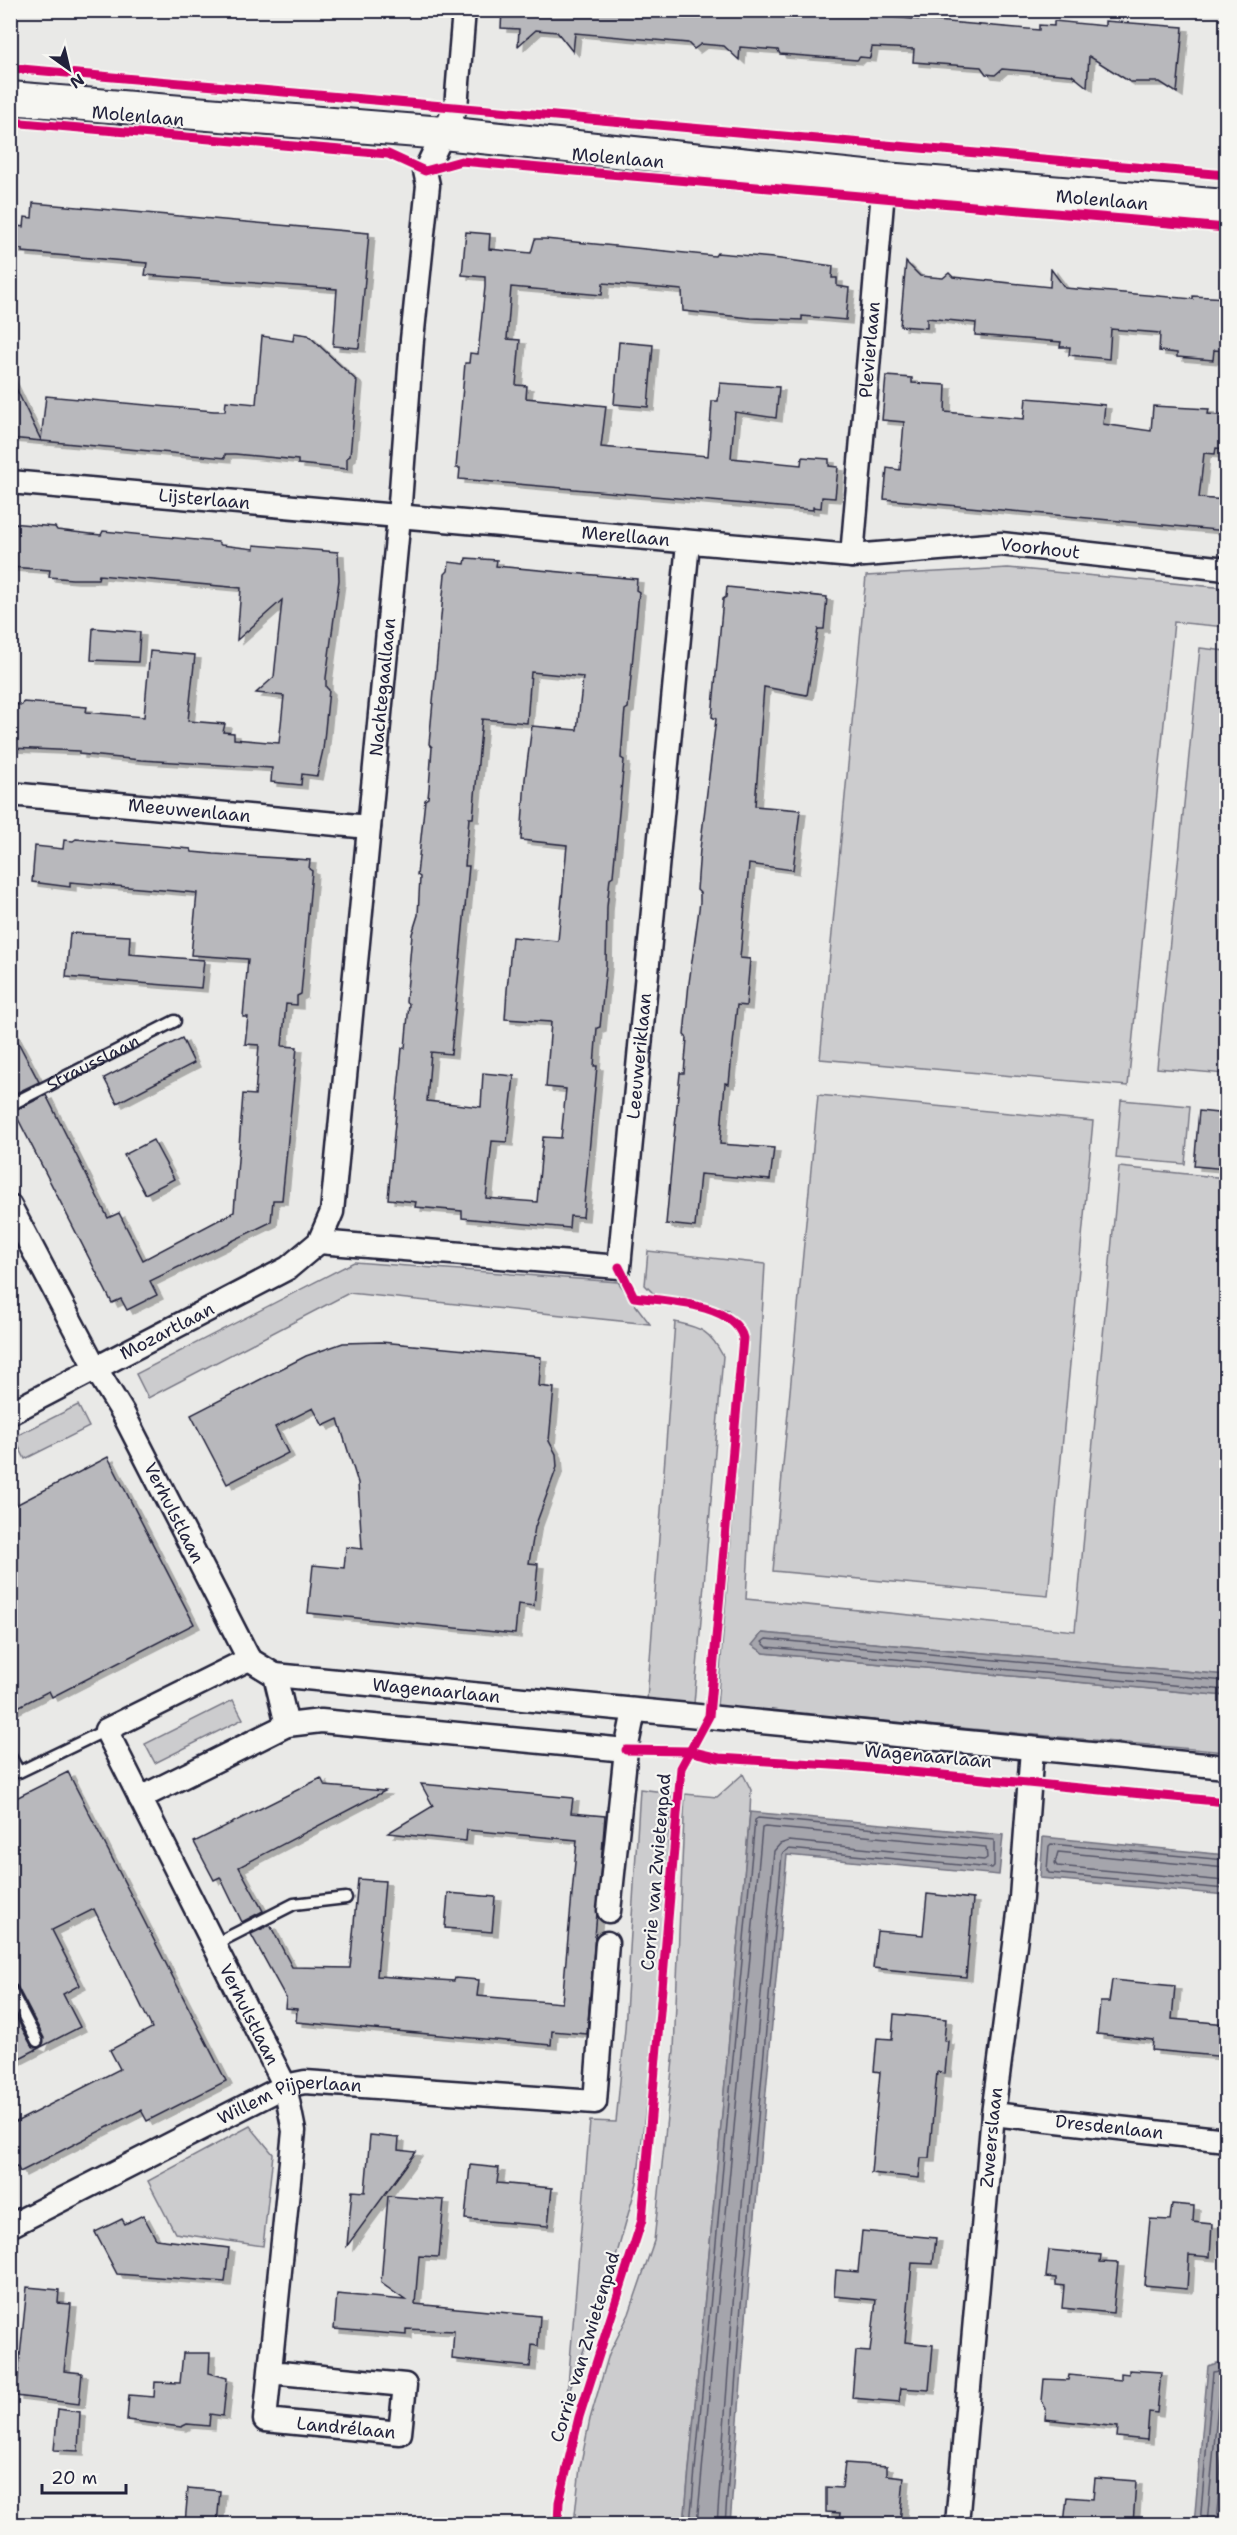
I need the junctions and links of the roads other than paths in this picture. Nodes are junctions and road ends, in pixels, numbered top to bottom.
1 (464, 10) edge
2 (10, 98) edge
3 (443, 133) junction
4 (884, 179) junction
5 (1227, 207) edge
6 (10, 482) edge
7 (399, 516) junction
8 (688, 543) junction
9 (852, 556) junction
10 (1227, 569) edge
11 (10, 794) edge
12 (369, 827) junction
13 (175, 1021) dead end
14 (10, 1105) edge
15 (10, 1206) edge
16 (319, 1242) junction
17 (96, 1369) junction
18 (10, 1413) edge
19 (249, 1659) junction
20 (275, 1675) junction
21 (634, 1711) junction
22 (287, 1725) junction
23 (106, 1730) junction
24 (1032, 1749) junction
25 (626, 1750) junction
26 (10, 1756) edge
27 (1227, 1767) edge
28 (140, 1798) junction
29 (346, 1898) dead end
30 (609, 1911) dead end
31 (607, 1943) dead end
32 (215, 1944) junction
33 (10, 1989) edge
34 (37, 2041) dead end
35 (285, 2086) junction
36 (993, 2114) junction
37 (1227, 2140) edge
38 (10, 2226) edge
39 (270, 2372) junction
40 (957, 2524) edge

1 - 3 street, Nachtegaallaan
2 - 3 main road, Molenlaan
3 - 4 main road, Molenlaan
3 - 7 street, Nachtegaallaan
4 - 5 main road, Molenlaan
4 - 9 street, Plevierlaan
6 - 7 street, Lijsterlaan
7 - 8 street, Merellaan
7 - 12 street, Nachtegaallaan
8 - 9 street, Merellaan
8 - 16 street, Leeuweriklaan
9 - 10 street, Voorhout
11 - 12 street, Meeuwenlaan
12 - 16 street, Nachtegaallaan
13 - 14 lane, Strausslaan
15 - 17 street
16 - 17 street, Mozartlaan
17 - 18 street, Mozartlaan
17 - 19 street, Verhulstlaan
19 - 20 street
19 - 23 street
20 - 21 street, Wagenaarlaan
20 - 22 street
21 - 24 street, Wagenaarlaan
21 - 25 street
22 - 25 street
22 - 28 street
23 - 26 lane
23 - 28 street, Verhulstlaan
24 - 27 street, Wagenaarlaan
24 - 36 street, Zweerslaan
25 - 30 street
28 - 32 street, Verhulstlaan
29 - 32 lane, Verhulstlaan
31 - 35 street, Willem Pijperlaan
32 - 35 street, Verhulstlaan
33 - 34 lane
35 - 38 street, Willem Pijperlaan
35 - 39 street, Landrélaan
36 - 37 street, Dresdenlaan
36 - 40 street, Zweerslaan
39 - 39 street, Landrélaan

